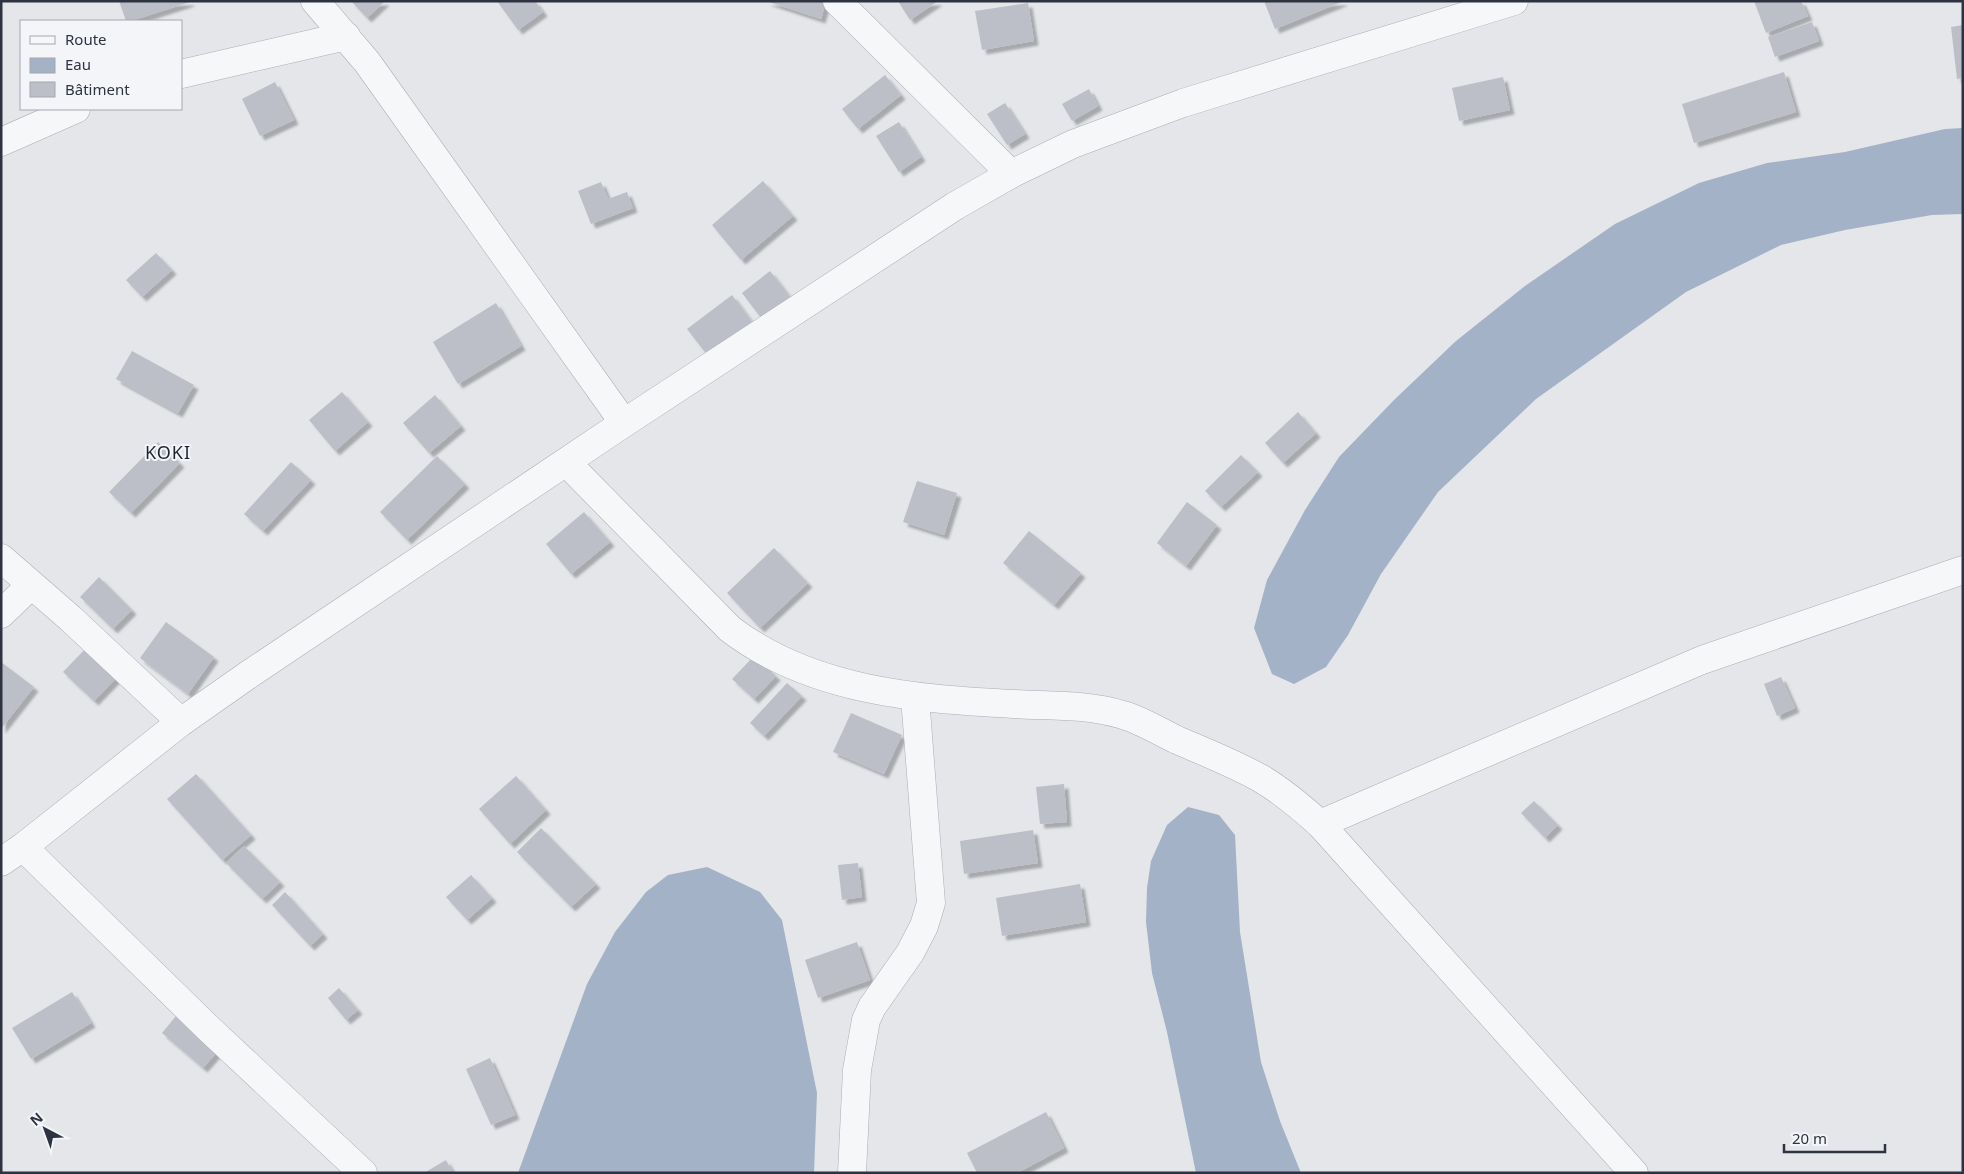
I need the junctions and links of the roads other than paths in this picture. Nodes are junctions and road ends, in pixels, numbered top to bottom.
1 (315, 1) edge
2 (837, 1) edge
3 (1514, 1) edge
4 (346, 36) junction
5 (182, 74) edge
6 (74, 110) edge
7 (1, 142) edge
8 (1011, 174) junction
9 (624, 423) junction
10 (567, 463) junction
11 (1, 558) edge
12 (1963, 570) edge
13 (31, 585) junction
14 (1, 614) edge
15 (915, 697) junction
16 (181, 722) junction
17 (1320, 824) junction
18 (12, 854) edge
19 (352, 1170) edge
20 (852, 1173) edge
21 (1634, 1173) edge

1 - 4 street
2 - 8 street
3 - 8 street
4 - 5 street
4 - 9 street
6 - 7 street
8 - 9 street
9 - 10 street
10 - 15 street
10 - 16 street
11 - 13 street
12 - 17 street
13 - 14 street
13 - 16 street
15 - 17 street
15 - 20 street
16 - 18 street
17 - 21 street
18 - 19 street

